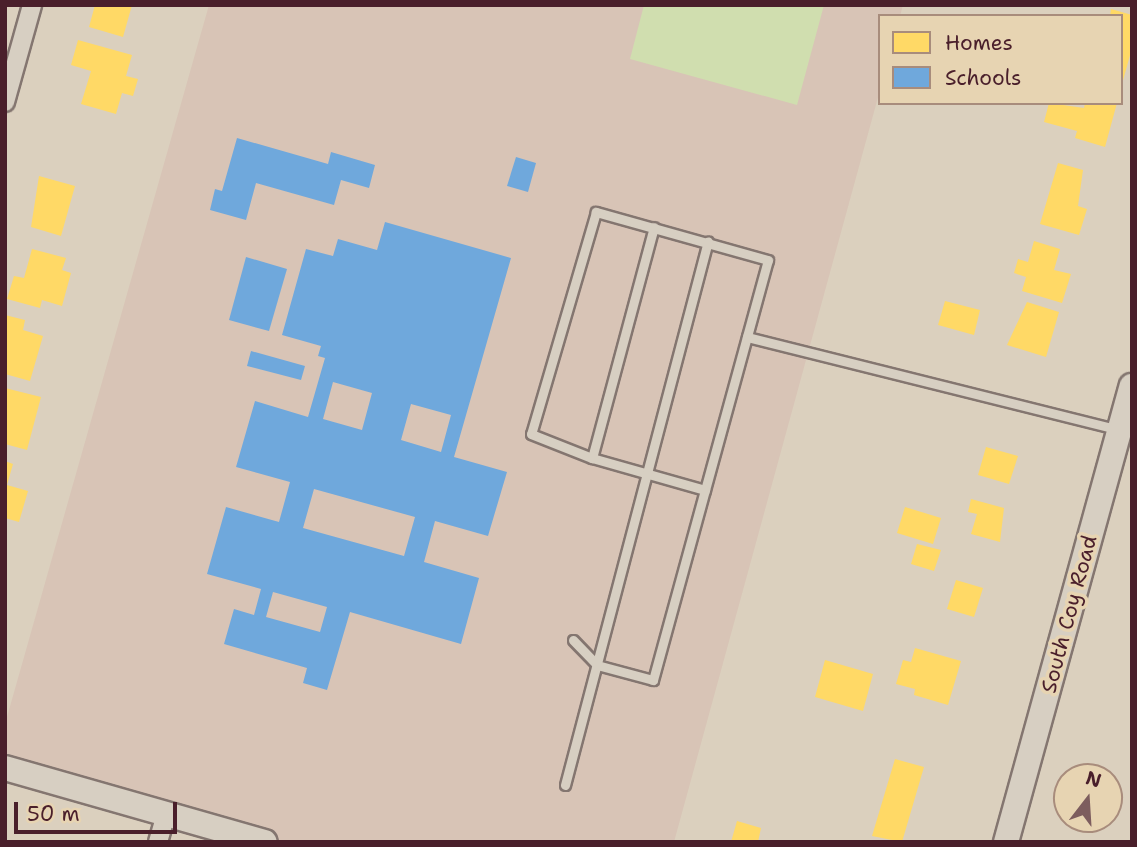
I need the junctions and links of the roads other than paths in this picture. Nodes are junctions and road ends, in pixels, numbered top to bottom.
1 (32, 5) edge
2 (5, 102) edge
3 (654, 227) junction
4 (708, 241) junction
5 (747, 337) junction
6 (1132, 386) edge
7 (1119, 430) junction
8 (592, 458) junction
9 (647, 473) junction
10 (705, 489) junction
11 (573, 640) dead end
12 (597, 665) junction
13 (5, 768) edge
14 (565, 785) dead end
15 (166, 814) junction
16 (158, 842) edge
17 (265, 842) edge
18 (1006, 842) edge

1 - 2 street
3 - 4 lane
3 - 8 lane
3 - 8 lane
4 - 5 lane
4 - 9 lane
5 - 7 lane
5 - 10 lane
6 - 7 street, South Coy Road
7 - 18 street, South Coy Road
8 - 9 lane
9 - 10 lane
9 - 12 lane
10 - 12 lane
11 - 12 lane
12 - 14 lane
13 - 15 street
15 - 16 street
15 - 17 street

